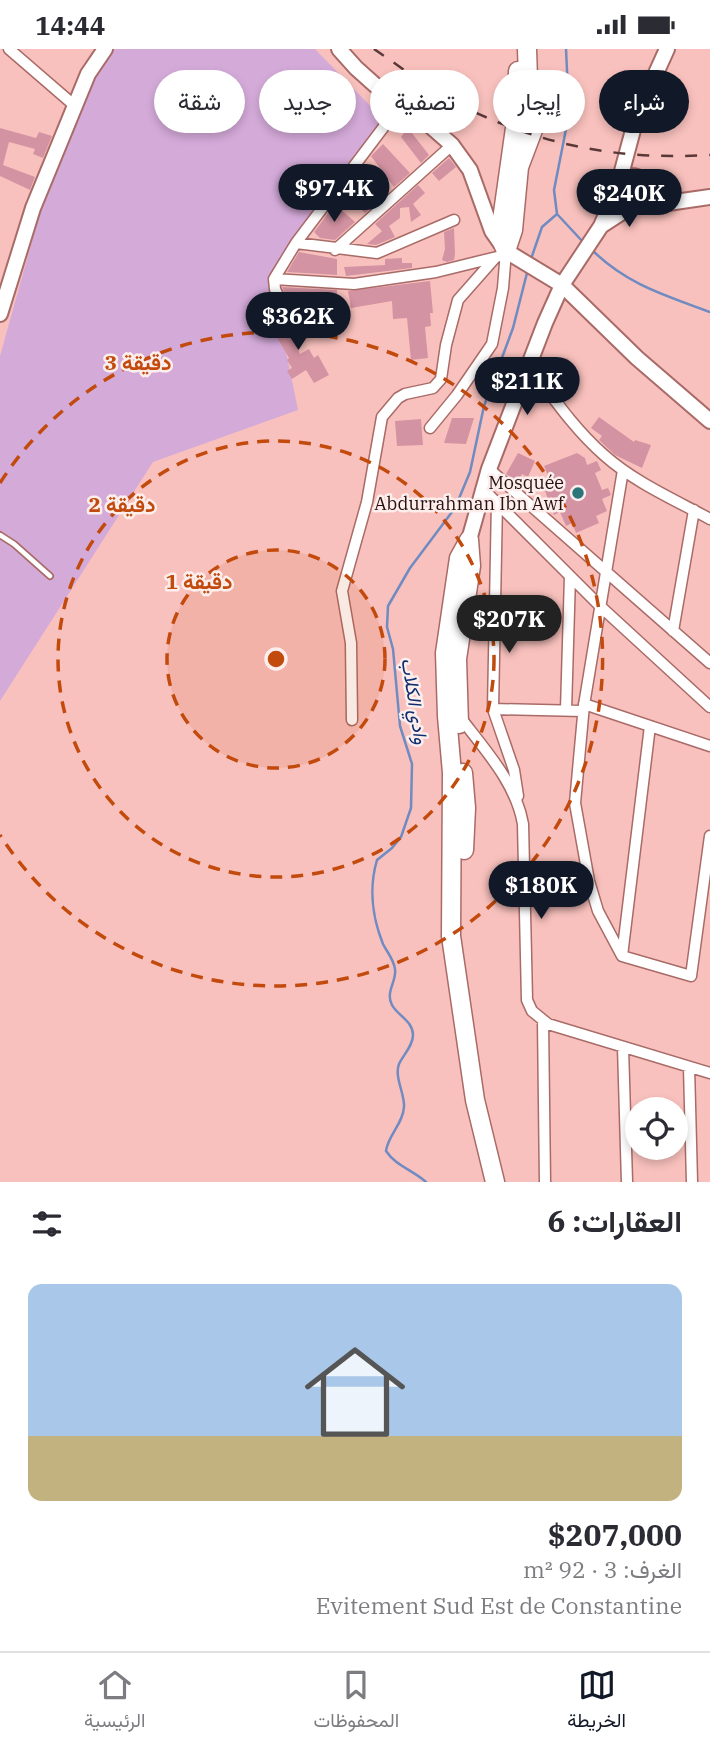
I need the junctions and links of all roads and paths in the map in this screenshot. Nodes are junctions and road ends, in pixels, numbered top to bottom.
1 (9, 49) edge
2 (106, 49) edge
3 (339, 49) edge
4 (517, 49) edge
5 (527, 49) edge
6 (667, 49) edge
7 (370, 79) edge
8 (75, 106) junction
9 (379, 133) edge
10 (437, 133) edge
11 (629, 141) junction
12 (452, 145) junction
13 (642, 181) junction
14 (618, 187) junction
15 (710, 197) edge
16 (638, 202) junction
17 (668, 202) junction
18 (454, 220) dead end
19 (601, 226) junction
20 (296, 243) junction
21 (335, 250) junction
22 (507, 257) junction
23 (274, 279) junction
24 (562, 285) junction
25 (3, 290) edge
26 (0, 314) edge
27 (305, 328) dead end
28 (528, 364) junction
29 (710, 421) edge
30 (430, 428) dead end
31 (489, 469) junction
32 (623, 470) junction
33 (484, 490) junction
34 (497, 501) junction
35 (694, 510) junction
36 (710, 519) edge
37 (0, 535) edge
38 (469, 540) joint
39 (606, 572) junction
40 (50, 576) dead end
41 (570, 576) junction
42 (601, 607) junction
43 (673, 631) junction
44 (710, 663) edge
45 (584, 707) junction
46 (710, 707) edge
47 (493, 709) junction
48 (566, 710) junction
49 (453, 715) junction
50 (352, 720) dead end
51 (650, 726) junction
52 (710, 746) edge
53 (520, 807) junction
54 (710, 837) edge
55 (622, 956) junction
56 (543, 1021) junction
57 (623, 1047) junction
58 (689, 1067) junction
59 (710, 1073) edge
60 (495, 1182) edge
61 (508, 1182) edge
62 (545, 1182) edge
63 (627, 1182) edge
64 (692, 1182) edge

1 - 8 street
2 - 8 main road
3 - 7 main road
4 - 22 highway
5 - 22 highway
6 - 11 main road
8 - 25 main road
9 - 20 street
10 - 12 main road
11 - 13 main road
11 - 14 main road
12 - 21 street
12 - 22 main road
13 - 14 main road
13 - 16 main road
13 - 17 main road
14 - 16 main road
14 - 19 main road
15 - 17 main road
16 - 17 main road
16 - 19 main road
18 - 21 street
19 - 24 main road
20 - 21 street
20 - 23 street
22 - 23 street
22 - 24 main road
22 - 30 street
22 - 50 street
23 - 27 street
24 - 28 main road
24 - 29 main road
25 - 26 main road
28 - 31 main road
28 - 32 street
31 - 33 main road
31 - 39 street
32 - 35 street
32 - 39 street
33 - 34 street
33 - 38 main road
34 - 41 street
34 - 47 street
35 - 36 street
35 - 43 street
37 - 40 lane
38 - 49 highway
39 - 42 street
39 - 43 street
41 - 42 street
41 - 48 street
42 - 45 street
42 - 46 street
43 - 44 street
45 - 48 street
45 - 51 street
45 - 55 street
47 - 48 street
47 - 53 street
49 - 53 street
49 - 60 highway
49 - 61 highway
51 - 52 street
51 - 55 street
53 - 56 street
54 - 55 street
56 - 57 street
56 - 62 street
57 - 58 street
57 - 63 street
58 - 59 street
58 - 64 street

